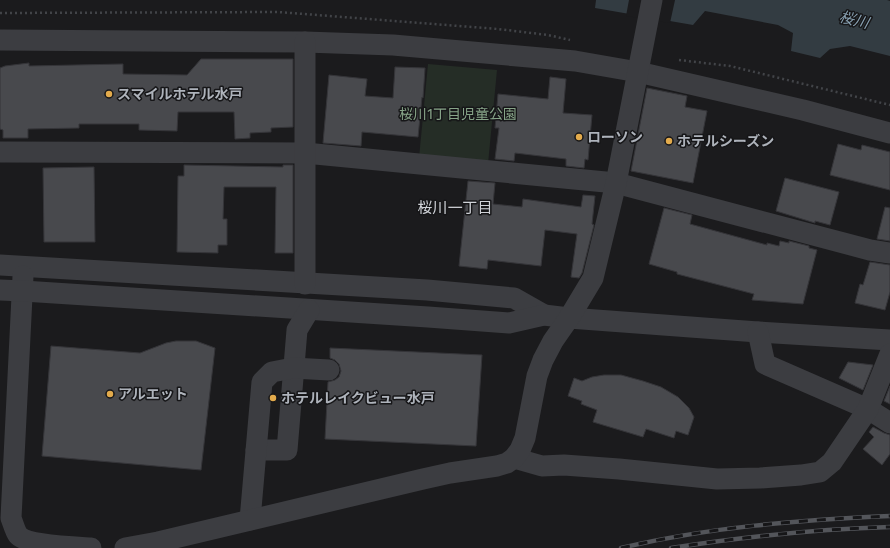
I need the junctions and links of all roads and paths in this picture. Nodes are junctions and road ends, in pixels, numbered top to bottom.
1 (652, 0) edge
2 (0, 13) edge
3 (0, 40) edge
4 (571, 40) dead end
5 (305, 42) junction
6 (672, 59) dead end
7 (638, 72) junction
8 (890, 105) edge
9 (890, 133) edge
10 (0, 152) edge
11 (305, 153) junction
12 (616, 183) junction
13 (890, 253) edge
14 (0, 265) edge
15 (24, 266) junction
16 (305, 284) junction
17 (0, 290) edge
18 (23, 291) junction
19 (309, 310) junction
20 (544, 315) junction
21 (570, 318) junction
22 (758, 332) junction
23 (890, 340) edge
24 (890, 354) edge
25 (293, 368) junction
26 (329, 370) dead end
27 (868, 410) junction
28 (890, 423) edge
29 (256, 450) junction
30 (514, 458) junction
31 (6, 517) edge
32 (250, 520) junction
33 (91, 548) edge
34 (125, 548) edge

1 - 7 street
2 - 4 path
3 - 5 street
5 - 7 street
5 - 11 street
6 - 8 path
7 - 9 street
7 - 12 street
10 - 11 street
11 - 12 street
11 - 16 street
12 - 13 street
12 - 21 street
14 - 15 street
15 - 16 street
15 - 18 street
16 - 20 street
17 - 18 street
18 - 19 street
18 - 31 street
19 - 20 street
19 - 25 street
20 - 21 street
21 - 22 street
21 - 30 street
22 - 23 street
22 - 27 street
24 - 27 street
25 - 26 street
25 - 29 street
25 - 29 street
27 - 28 street
27 - 30 street
29 - 32 street
30 - 32 street
31 - 33 street
32 - 34 street

